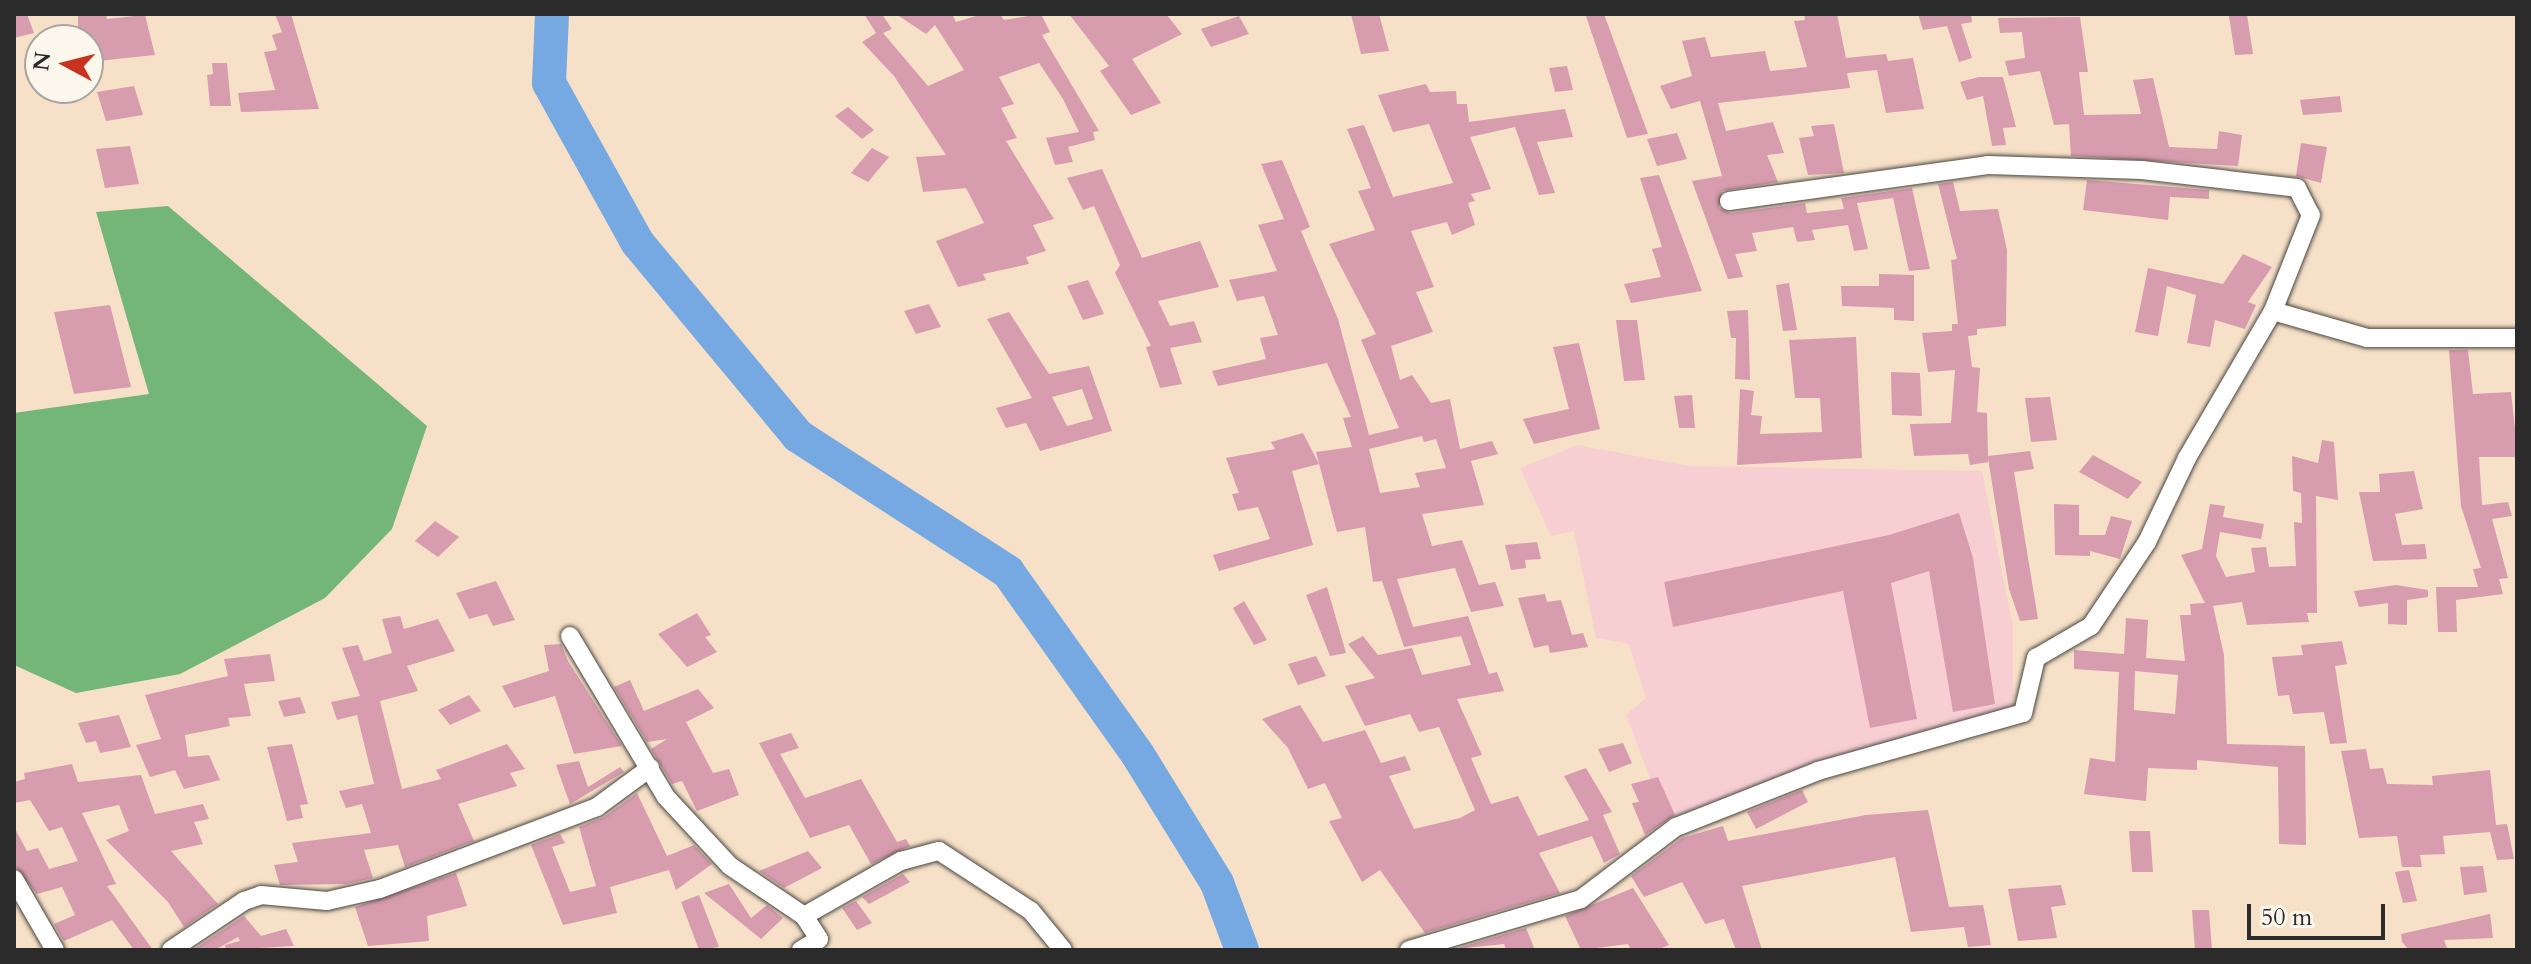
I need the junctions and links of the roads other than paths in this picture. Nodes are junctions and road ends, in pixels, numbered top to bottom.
1 (1729, 201) dead end
2 (2273, 311) junction
3 (2517, 338) edge
4 (570, 636) dead end
5 (650, 768) junction
6 (14, 879) edge
7 (804, 916) junction
8 (55, 950) edge
9 (171, 950) edge
10 (801, 950) edge
11 (1063, 950) edge
12 (1409, 950) edge

1 - 2 street
2 - 3 street
2 - 12 street
4 - 5 street
5 - 7 street
5 - 9 street
6 - 8 street
7 - 10 street
7 - 11 street

